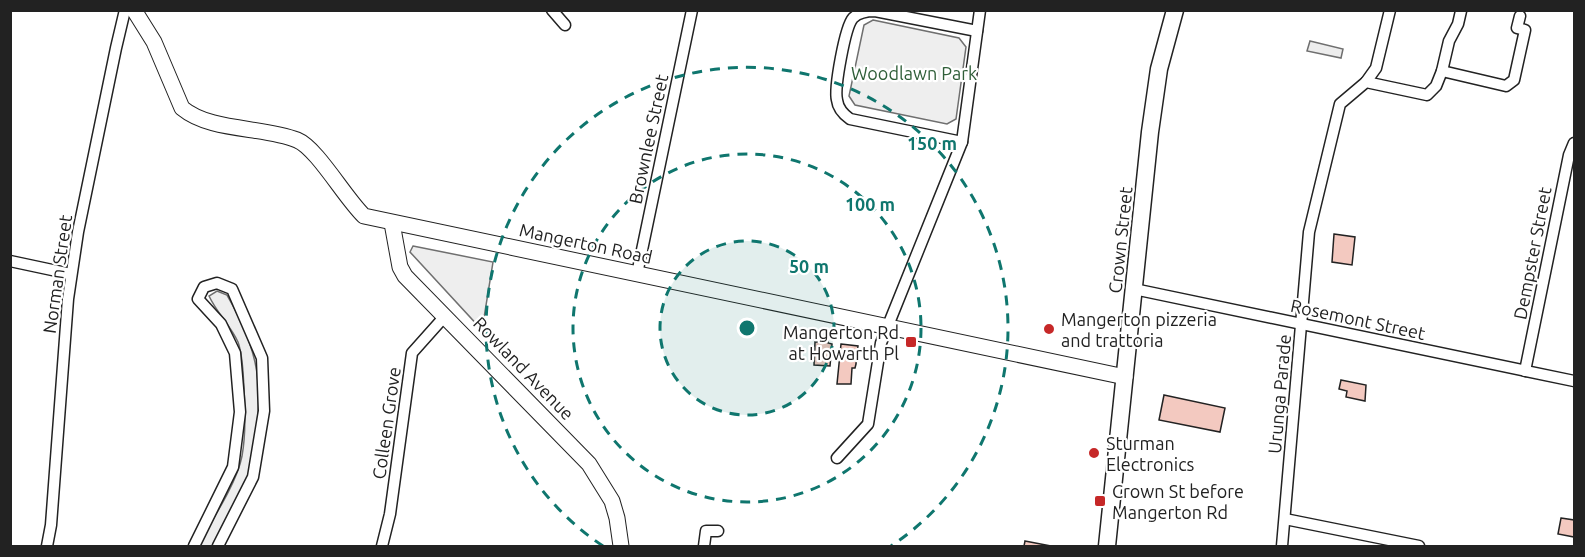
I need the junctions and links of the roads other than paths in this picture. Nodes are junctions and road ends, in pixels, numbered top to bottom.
1 (125, 10) edge
2 (134, 10) edge
3 (552, 10) edge
4 (692, 10) edge
5 (980, 10) edge
6 (1175, 10) edge
7 (1390, 10) edge
8 (1461, 11) edge
9 (1520, 16) dead end
10 (565, 25) dead end
11 (977, 31) junction
12 (1442, 71) junction
13 (1366, 82) junction
14 (962, 142) junction
15 (1575, 143) edge
16 (392, 223) junction
17 (10, 261) edge
18 (71, 274) junction
19 (637, 274) junction
20 (1134, 289) junction
21 (445, 316) junction
22 (1301, 324) junction
23 (887, 328) junction
24 (1525, 371) junction
25 (1125, 377) junction
26 (1575, 381) edge
27 (837, 458) dead end
28 (1284, 519) junction
29 (718, 531) dead end
30 (47, 546) edge
31 (194, 546) edge
32 (218, 546) edge
33 (382, 546) edge
34 (621, 546) edge
35 (704, 546) edge
36 (1107, 546) edge
37 (1282, 546) edge
38 (1419, 546) edge

1 - 18 street, Norman Street
2 - 16 street, Mangerton Road
3 - 10 street
4 - 19 street, Brownlee Street
5 - 11 street
6 - 20 main road, Crown Street
7 - 13 street
8 - 12 street
9 - 12 street
11 - 14 street
11 - 14 street
12 - 13 street
13 - 22 street, Urunga Parade
14 - 23 street
15 - 24 street, Dempster Street
16 - 19 street, Mangerton Road
16 - 21 street, Rowland Avenue
17 - 18 street
18 - 30 street, Norman Street
19 - 23 street, Mangerton Road
20 - 22 street, Rosemont Street
20 - 25 main road, Crown Street
21 - 33 street, Colleen Grove
21 - 34 street, Rowland Avenue
22 - 24 street, Rosemont Street
22 - 28 street, Urunga Parade
23 - 25 street, Mangerton Road
23 - 27 street
24 - 26 street, Rosemont Street
25 - 36 main road, Crown Street
28 - 37 street, Urunga Parade
28 - 38 street
29 - 35 street
31 - 32 street

